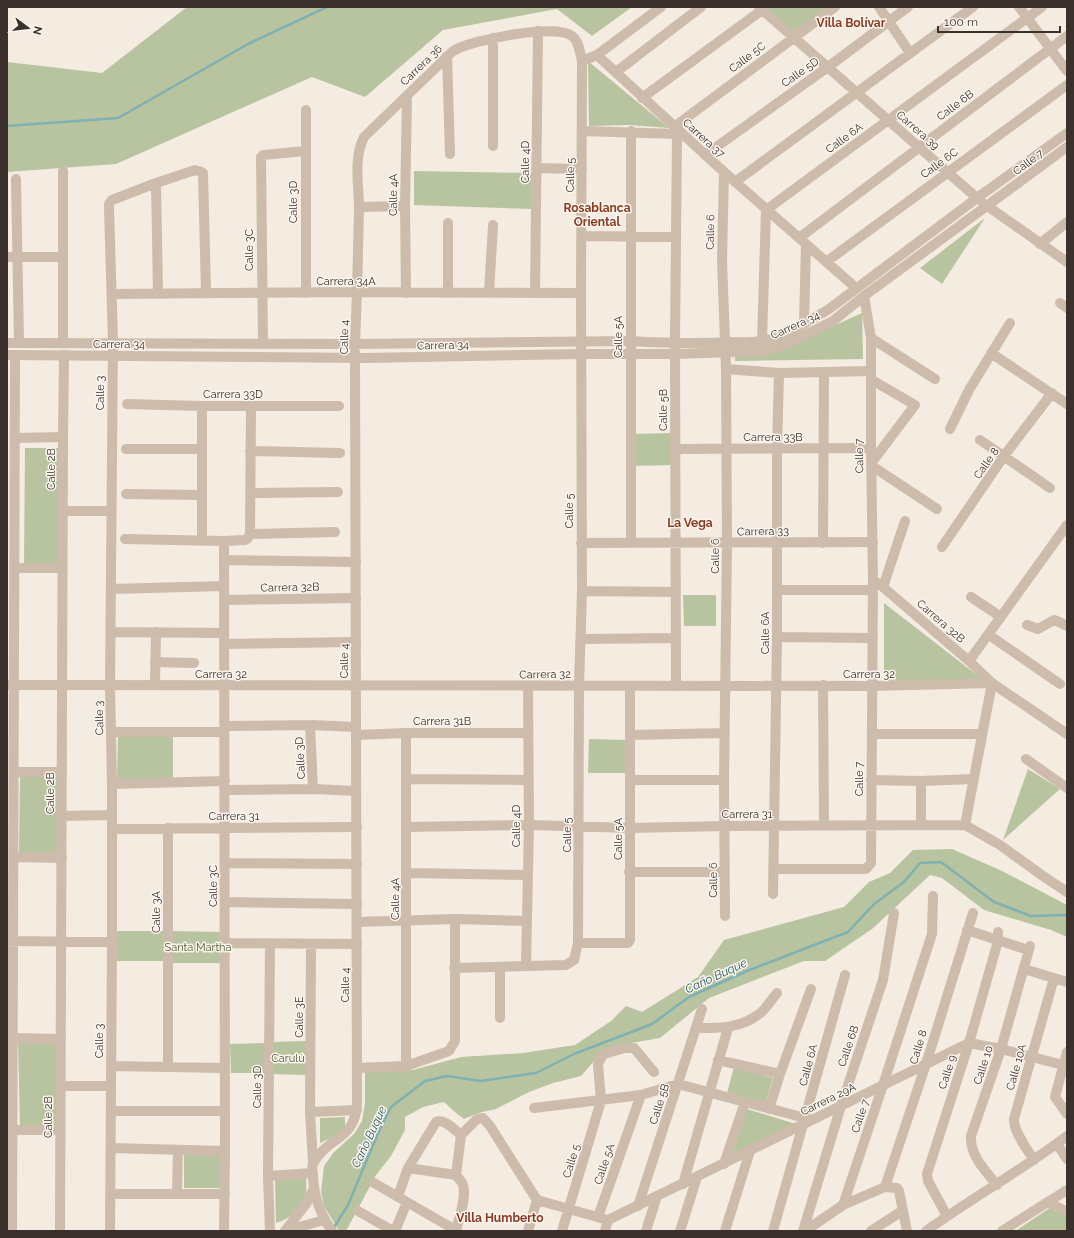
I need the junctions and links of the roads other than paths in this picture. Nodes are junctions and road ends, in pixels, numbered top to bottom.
1 (661, 7) edge
2 (701, 7) edge
3 (835, 7) edge
4 (879, 7) edge
5 (908, 7) edge
6 (973, 7) edge
7 (1019, 7) edge
8 (1042, 7) edge
9 (761, 8) edge
10 (1027, 18) junction
11 (889, 22) junction
12 (538, 31) junction
13 (1067, 36) edge
14 (793, 37) junction
15 (492, 38) junction
16 (1050, 49) junction
17 (910, 53) junction
18 (447, 56) junction
19 (597, 56) junction
20 (582, 61) junction
21 (828, 68) junction
22 (1067, 71) edge
23 (616, 72) junction
24 (1067, 85) edge
25 (857, 92) junction
26 (407, 96) junction
27 (642, 98) junction
28 (306, 110) dead end
29 (888, 120) junction
30 (583, 131) junction
31 (631, 131) junction
32 (677, 131) junction
33 (1067, 133) edge
34 (362, 142) joint
35 (493, 146) dead end
36 (919, 147) junction
37 (1067, 147) edge
38 (305, 151) junction
39 (450, 154) dead end
40 (705, 155) junction
41 (536, 168) junction
42 (582, 169) junction
43 (63, 171) dead end
44 (724, 172) junction
45 (948, 172) junction
46 (16, 179) dead end
47 (735, 182) junction
48 (156, 183) junction
49 (977, 198) junction
50 (405, 206) junction
51 (359, 207) junction
52 (987, 207) junction
53 (766, 210) junction
54 (1067, 222) edge
55 (448, 223) dead end
56 (493, 225) dead end
57 (582, 236) junction
58 (631, 237) junction
59 (676, 237) junction
60 (803, 241) junction
61 (1040, 244) junction
62 (12, 257) edge
63 (63, 257) junction
64 (826, 262) junction
65 (1067, 262) edge
66 (856, 288) junction
67 (357, 292) junction
68 (158, 293) junction
69 (206, 293) junction
70 (306, 293) junction
71 (406, 293) junction
72 (448, 293) junction
73 (489, 293) junction
74 (535, 293) junction
75 (581, 293) junction
76 (112, 294) junction
77 (262, 294) junction
78 (864, 296) junction
79 (1010, 323) dead end
80 (804, 324) junction
81 (871, 338) junction
82 (630, 341) junction
83 (762, 341) junction
84 (113, 342) junction
85 (581, 342) junction
86 (7, 343) edge
87 (19, 343) junction
88 (63, 343) junction
89 (675, 343) junction
90 (263, 344) junction
91 (355, 344) junction
92 (724, 348) junction
93 (991, 353) junction
94 (581, 354) junction
95 (630, 354) junction
96 (675, 354) junction
97 (11, 355) edge
98 (64, 356) junction
99 (112, 356) junction
100 (356, 358) junction
101 (726, 369) junction
102 (824, 372) junction
103 (779, 373) junction
104 (872, 376) junction
105 (935, 379) dead end
106 (1052, 393) junction
107 (127, 404) dead end
108 (1067, 404) edge
109 (202, 406) junction
110 (251, 406) junction
111 (339, 406) dead end
112 (950, 429) dead end
113 (63, 437) junction
114 (15, 438) junction
115 (980, 440) dead end
116 (777, 448) junction
117 (871, 448) junction
118 (126, 449) dead end
119 (202, 449) junction
120 (675, 449) junction
121 (726, 449) junction
122 (822, 449) junction
123 (250, 451) junction
124 (340, 453) dead end
125 (1004, 456) junction
126 (872, 464) junction
127 (1050, 488) dead end
128 (338, 492) dead end
129 (250, 493) junction
130 (126, 494) dead end
131 (202, 495) junction
132 (11, 509) edge
133 (937, 509) dead end
134 (63, 511) junction
135 (111, 511) junction
136 (905, 522) dead end
137 (1067, 525) edge
138 (335, 532) dead end
139 (248, 537) junction
140 (125, 539) dead end
141 (202, 541) junction
142 (224, 541) junction
143 (777, 542) junction
144 (873, 542) junction
145 (581, 543) junction
146 (631, 543) junction
147 (676, 543) junction
148 (727, 543) junction
149 (822, 543) junction
150 (942, 547) dead end
151 (224, 560) junction
152 (356, 562) junction
153 (14, 568) junction
154 (63, 568) junction
155 (873, 585) junction
156 (224, 586) junction
157 (883, 587) junction
158 (111, 589) junction
159 (777, 590) junction
160 (582, 591) junction
161 (676, 592) junction
162 (971, 597) dead end
163 (356, 598) junction
164 (224, 600) junction
165 (1001, 617) junction
166 (1028, 625) dead end
167 (1067, 626) edge
168 (111, 632) junction
169 (156, 632) junction
170 (224, 633) junction
171 (989, 635) junction
172 (777, 637) junction
173 (676, 638) junction
174 (872, 638) junction
175 (581, 639) junction
176 (356, 642) junction
177 (224, 644) junction
178 (969, 661) junction
179 (155, 662) junction
180 (194, 663) dead end
181 (992, 683) junction
182 (1060, 684) dead end
183 (11, 685) edge
184 (155, 685) junction
185 (356, 685) junction
186 (579, 685) junction
187 (776, 685) junction
188 (63, 686) junction
189 (110, 686) junction
190 (224, 686) junction
191 (528, 686) junction
192 (630, 686) junction
193 (676, 686) junction
194 (726, 686) junction
195 (823, 686) junction
196 (872, 686) junction
197 (310, 725) junction
198 (224, 729) junction
199 (356, 731) junction
200 (111, 732) junction
201 (406, 733) junction
202 (528, 733) junction
203 (725, 733) junction
204 (872, 734) junction
205 (981, 734) junction
206 (1067, 734) edge
207 (630, 735) junction
208 (1026, 759) dead end
209 (14, 772) junction
210 (62, 772) junction
211 (973, 779) junction
212 (407, 780) junction
213 (529, 780) junction
214 (630, 780) junction
215 (724, 780) junction
216 (871, 780) junction
217 (921, 781) junction
218 (112, 784) junction
219 (225, 786) junction
220 (1067, 788) edge
221 (313, 789) junction
222 (356, 791) junction
223 (10, 807) edge
224 (112, 815) junction
225 (62, 816) junction
226 (529, 825) junction
227 (824, 825) junction
228 (921, 825) junction
229 (965, 825) junction
230 (579, 826) junction
231 (724, 826) junction
232 (774, 826) junction
233 (871, 826) junction
234 (357, 827) junction
235 (406, 827) junction
236 (168, 828) junction
237 (630, 828) junction
238 (112, 829) junction
239 (225, 829) junction
240 (14, 857) junction
241 (62, 858) junction
242 (225, 863) junction
243 (357, 864) junction
244 (773, 869) junction
245 (630, 872) junction
246 (725, 872) junction
247 (407, 873) junction
248 (528, 875) junction
249 (1067, 892) edge
250 (773, 894) dead end
251 (933, 896) dead end
252 (225, 902) junction
253 (357, 904) junction
254 (894, 913) dead end
255 (973, 913) dead end
256 (725, 916) dead end
257 (455, 919) junction
258 (407, 920) junction
259 (528, 921) junction
260 (357, 922) junction
261 (967, 930) junction
262 (998, 936) junction
263 (10, 941) edge
264 (61, 942) junction
265 (112, 942) junction
266 (225, 943) junction
267 (578, 943) junction
268 (270, 944) junction
269 (311, 944) junction
270 (357, 944) junction
271 (526, 966) junction
272 (500, 967) junction
273 (454, 968) junction
274 (1024, 969) junction
275 (845, 975) dead end
276 (1054, 978) junction
277 (1067, 982) edge
278 (811, 989) dead end
279 (777, 994) dead end
280 (702, 1009) dead end
281 (500, 1018) dead end
282 (696, 1028) junction
283 (728, 1028) junction
284 (12, 1038) junction
285 (61, 1039) junction
286 (969, 1043) junction
287 (1001, 1049) junction
288 (1067, 1052) edge
289 (1032, 1057) junction
290 (718, 1060) junction
291 (926, 1064) junction
292 (111, 1066) junction
293 (406, 1066) junction
294 (1065, 1066) edge
295 (168, 1067) junction
296 (224, 1068) junction
297 (357, 1068) junction
298 (654, 1072) dead end
299 (780, 1074) junction
300 (10, 1084) edge
301 (678, 1084) junction
302 (883, 1085) junction
303 (60, 1086) junction
304 (111, 1086) junction
305 (709, 1092) junction
306 (641, 1096) junction
307 (601, 1101) junction
308 (745, 1102) junction
309 (841, 1106) junction
310 (534, 1108) dead end
311 (357, 1110) junction
312 (770, 1110) junction
313 (111, 1111) junction
314 (225, 1111) junction
315 (310, 1112) junction
316 (1067, 1114) edge
317 (805, 1121) junction
318 (13, 1130) junction
319 (60, 1130) junction
320 (461, 1136) junction
321 (1067, 1136) edge
322 (1057, 1144) junction
323 (111, 1148) junction
324 (178, 1150) junction
325 (225, 1151) junction
326 (750, 1151) junction
327 (1067, 1158) edge
328 (1034, 1160) junction
329 (313, 1162) junction
330 (724, 1164) junction
331 (408, 1168) junction
332 (312, 1173) junction
333 (456, 1174) junction
334 (268, 1176) junction
335 (697, 1177) junction
336 (374, 1183) dead end
337 (683, 1184) junction
338 (997, 1185) junction
339 (886, 1187) junction
340 (313, 1190) junction
341 (1067, 1190) edge
342 (177, 1193) junction
343 (111, 1194) junction
344 (225, 1194) junction
345 (398, 1196) junction
346 (657, 1196) junction
347 (538, 1200) junction
348 (407, 1202) junction
349 (1048, 1202) junction
350 (843, 1205) junction
351 (638, 1206) junction
352 (569, 1209) junction
353 (358, 1211) dead end
354 (902, 1211) junction
355 (1067, 1212) edge
356 (947, 1216) junction
357 (598, 1218) junction
358 (608, 1220) junction
359 (328, 1225) edge
360 (456, 1230) edge
361 (12, 1231) edge
362 (60, 1231) edge
363 (110, 1231) edge
364 (224, 1231) edge
365 (270, 1231) edge
366 (285, 1231) edge
367 (394, 1231) edge
368 (528, 1231) edge
369 (562, 1231) edge
370 (605, 1231) edge
371 (646, 1231) edge
372 (680, 1231) edge
373 (725, 1231) edge
374 (773, 1231) edge
375 (804, 1231) edge
376 (871, 1231) edge
377 (907, 1231) edge
378 (926, 1231) edge
379 (1002, 1231) edge

1 - 19 street
2 - 23 street
3 - 14 street, Calle 5C
4 - 11 street
5 - 11 street, Calle 5D
6 - 17 street
7 - 10 street
8 - 10 street, Calle 6A
9 - 14 street, Carrera 39
9 - 27 street
10 - 16 street
10 - 29 street, Calle 6A
11 - 17 street
11 - 21 street, Calle 5D
12 - 15 street, Carrera 36
12 - 20 street
12 - 41 street, Calle 4D
13 - 16 street, Calle 6B
14 - 21 street, Carrera 39
14 - 32 street, Calle 5C
15 - 18 street, Carrera 36
15 - 35 street
16 - 22 street
16 - 36 street, Calle 6B
17 - 25 street
18 - 26 street, Carrera 36
18 - 39 street
19 - 20 street
19 - 23 street, Carrera 37
20 - 30 street, Calle 5
21 - 25 street, Carrera 39
21 - 40 street, Calle 5D
23 - 27 street, Carrera 37
24 - 45 street, Calle 6C
25 - 29 street, Carrera 39
25 - 47 street
26 - 34 street, Carrera 36
26 - 50 street, Calle 4A
27 - 32 street, Carrera 37
28 - 38 street, Calle 3D
29 - 36 street, Carrera 39
29 - 53 street, Calle 6A
30 - 31 street
30 - 42 street, Calle 5
31 - 32 street
31 - 58 street, Calle 5A
32 - 40 street, Carrera 37
32 - 59 street, Calle 5B
33 - 49 street, Calle 7
34 - 51 street, Calle 4
36 - 45 street, Carrera 39
36 - 60 street, Calle 6B
37 - 52 street, Calle 7
38 - 70 street, Calle 3D
38 - 77 street, Calle 3C
40 - 44 street, Carrera 37
41 - 42 street
41 - 74 street, Calle 4D
42 - 57 street, Calle 5
43 - 63 street
44 - 47 street, Carrera 37
44 - 92 street, Calle 6
45 - 49 street, Carrera 39
45 - 64 street, Calle 6C
46 - 62 street
47 - 53 street, Carrera 37
48 - 68 street
48 - 69 street
48 - 76 street, Calle 3
49 - 52 street, Carrera 39
49 - 66 street, Calle 7
50 - 51 street
50 - 71 street, Calle 4A
51 - 67 street, Calle 4
52 - 61 street, Carrera 39
52 - 78 street, Calle 7
53 - 60 street, Carrera 37
53 - 83 street
54 - 61 street
55 - 72 street
56 - 73 street
57 - 58 street
57 - 75 street, Calle 5
58 - 59 street
58 - 82 street, Calle 5A
59 - 89 street, Calle 5B
60 - 64 street, Carrera 37
60 - 80 street
61 - 65 street, Carrera 39
62 - 63 street
62 - 87 street
63 - 88 street
64 - 66 street, Carrera 37
66 - 78 street, Carrera 37
66 - 80 street, Carrera 34
67 - 70 street, Carrera 34A
67 - 71 street, Carrera 34A
67 - 91 street, Calle 4
68 - 69 street, Carrera 34A
68 - 76 street, Carrera 34A
69 - 77 street, Carrera 34A
70 - 77 street, Carrera 34A
71 - 72 street, Carrera 34A
72 - 73 street, Carrera 34A
73 - 74 street, Carrera 34A
74 - 75 street, Carrera 34A
75 - 85 street, Calle 5
76 - 84 street, Calle 3
77 - 90 street, Calle 3C
78 - 81 street, Calle 7
78 - 92 street, Carrera 34
79 - 93 street
80 - 83 street, Carrera 34
81 - 104 street, Calle 7
81 - 105 street
82 - 85 street, Carrera 34
82 - 89 street, Carrera 34
82 - 95 street, Calle 5A
83 - 92 street, Carrera 34
84 - 88 street, Carrera 34
84 - 90 street, Carrera 34
84 - 99 street, Calle 3
85 - 91 street, Carrera 34
85 - 94 street, Calle 5
86 - 87 street, Carrera 34
87 - 88 street, Carrera 34
89 - 92 street, Carrera 34
89 - 96 street, Calle 5B
90 - 91 street, Carrera 34
91 - 100 street, Calle 4
92 - 96 street, Carrera 34
92 - 101 street, Calle 6
93 - 106 street
93 - 112 street
94 - 95 street, Carrera 34
94 - 100 street, Carrera 34
94 - 145 street, Calle 5
95 - 96 street, Carrera 34
95 - 146 street, Calle 5A
96 - 120 street, Calle 5B
97 - 98 street, Carrera 34
97 - 114 street
98 - 99 street, Carrera 34
98 - 113 street, Calle 2B
99 - 100 street, Carrera 34
99 - 135 street, Calle 3
100 - 152 street, Calle 4
101 - 103 street
101 - 121 street, Calle 6
102 - 103 street
102 - 104 street
102 - 122 street
103 - 116 street, Calle 6A
104 - 117 street, Calle 7
104 - 126 street
106 - 108 street
106 - 125 street, Calle 8
107 - 109 street, Carrera 33D
109 - 110 street, Carrera 33D
109 - 119 street
110 - 111 street, Carrera 33D
110 - 123 street
113 - 114 street
113 - 134 street, Calle 2B
114 - 132 street
115 - 125 street
116 - 121 street, Carrera 33B
116 - 122 street, Carrera 33B
116 - 143 street, Calle 6A
117 - 122 street, Carrera 33B
117 - 126 street, Calle 7
118 - 119 street
119 - 131 street
120 - 121 street, Carrera 33B
120 - 147 street, Calle 5B
121 - 148 street, Calle 6
122 - 149 street
123 - 124 street
123 - 129 street
125 - 127 street
125 - 150 street, Calle 8
126 - 133 street
126 - 144 street, Calle 7
128 - 129 street
129 - 139 street
130 - 131 street
131 - 141 street
132 - 153 street
134 - 135 street
134 - 154 street, Calle 2B
135 - 158 street, Calle 3
136 - 157 street
137 - 165 street
138 - 139 street
139 - 142 street
140 - 141 street
141 - 142 street
142 - 151 street, Calle 3C
143 - 148 street, Carrera 33
143 - 149 street, Carrera 33
143 - 159 street, Calle 6A
144 - 149 street, Carrera 33
144 - 155 street, Calle 7
145 - 146 street, Carrera 33
145 - 160 street, Calle 5
146 - 147 street, Carrera 33
147 - 148 street, Carrera 33
147 - 161 street, Calle 5B
148 - 194 street, Calle 6
151 - 152 street
151 - 156 street, Calle 3C
152 - 163 street, Calle 4
153 - 154 street
153 - 183 street
154 - 188 street, Calle 2B
155 - 157 street, Carrera 32B
155 - 159 street
155 - 174 street, Calle 7
156 - 158 street
156 - 164 street, Calle 3C
157 - 178 street, Carrera 32B
158 - 168 street, Calle 3
159 - 172 street, Calle 6A
160 - 161 street
160 - 175 street, Calle 5
161 - 173 street, Calle 5B
162 - 165 street
163 - 164 street, Carrera 32B
163 - 176 street, Calle 4
164 - 170 street, Calle 3C
165 - 171 street
166 - 167 street
168 - 169 street
168 - 189 street, Calle 3
169 - 170 street
169 - 179 street
170 - 177 street, Calle 3C
171 - 178 street
171 - 182 street
172 - 174 street
172 - 187 street, Calle 6A
173 - 175 street
173 - 193 street, Calle 5B
174 - 196 street, Calle 7
175 - 186 street, Calle 5
176 - 177 street
176 - 185 street, Calle 4
177 - 190 street, Calle 3C
178 - 181 street, Carrera 32B
179 - 180 street
179 - 184 street
181 - 196 street, Carrera 32
181 - 205 street
181 - 206 street
183 - 188 street, Carrera 32
183 - 209 street
184 - 189 street, Carrera 32
184 - 190 street, Carrera 32
185 - 190 street, Carrera 32
185 - 191 street, Carrera 32
185 - 199 street, Calle 4
186 - 191 street, Carrera 32
186 - 192 street, Carrera 32
186 - 230 street, Calle 5
187 - 194 street, Carrera 32
187 - 195 street, Carrera 32
187 - 232 street, Calle 6A
188 - 189 street, Carrera 32
188 - 210 street, Calle 2B
189 - 200 street, Calle 3
190 - 198 street, Calle 3C
191 - 202 street, Calle 4D
192 - 193 street, Carrera 32
192 - 207 street, Calle 5A
193 - 194 street, Carrera 32
194 - 203 street, Calle 6
195 - 196 street, Carrera 32
195 - 227 street
196 - 204 street, Calle 7
197 - 198 street, Carrera 31B
197 - 199 street, Carrera 31B
197 - 221 street, Calle 3D
198 - 200 street, Carrera 31B
198 - 219 street, Calle 3C
199 - 201 street, Carrera 31B
199 - 222 street, Calle 4
200 - 218 street, Calle 3
201 - 202 street, Carrera 31B
201 - 212 street, Calle 4A
202 - 213 street, Calle 4D
203 - 207 street
203 - 215 street, Calle 6
204 - 205 street
204 - 216 street, Calle 7
205 - 211 street
207 - 214 street, Calle 5A
208 - 220 street
209 - 210 street
209 - 223 street
210 - 225 street, Calle 2B
211 - 217 street
211 - 229 street
212 - 213 street
212 - 235 street, Calle 4A
213 - 226 street, Calle 4D
214 - 215 street
214 - 237 street, Calle 5A
215 - 231 street, Calle 6
216 - 217 street
216 - 233 street, Calle 7
217 - 228 street
218 - 219 street
218 - 224 street, Calle 3
219 - 221 street
219 - 239 street, Calle 3C
221 - 222 street
222 - 234 street, Calle 4
223 - 240 street
224 - 225 street
224 - 238 street, Calle 3
225 - 241 street, Calle 2B
226 - 230 street, Carrera 31
226 - 235 street, Carrera 31
226 - 248 street, Calle 4D
227 - 232 street, Carrera 31
227 - 233 street, Carrera 31
228 - 229 street, Carrera 31
228 - 233 street, Carrera 31
229 - 249 street, Carrera 31
230 - 237 street, Carrera 31
230 - 267 street, Calle 5
231 - 232 street, Carrera 31
231 - 237 street, Carrera 31
231 - 246 street, Calle 6
232 - 244 street, Calle 6A
233 - 244 street, Calle 7
234 - 239 street, Carrera 31
234 - 243 street, Calle 4
235 - 247 street, Calle 4A
236 - 238 street, Carrera 31
236 - 239 street, Carrera 31
236 - 295 street, Calle 3A
237 - 245 street, Calle 5A
238 - 265 street, Calle 3
239 - 242 street, Calle 3C
240 - 241 street
240 - 263 street
241 - 264 street, Calle 2B
242 - 243 street
242 - 252 street, Calle 3C
243 - 253 street, Calle 4
244 - 250 street, Calle 6A
245 - 246 street
245 - 267 street, Calle 5A
246 - 256 street, Calle 6
247 - 248 street
247 - 258 street, Calle 4A
248 - 259 street, Calle 4D
251 - 302 street, Calle 7
252 - 253 street
252 - 266 street, Calle 3C
253 - 260 street, Calle 4
254 - 309 street, Calle 6B
255 - 261 street, Calle 8
257 - 258 street
257 - 259 street
257 - 273 street
258 - 260 street
258 - 293 street, Calle 4A
259 - 271 street, Calle 4D
260 - 270 street, Calle 4
261 - 262 street
261 - 291 street, Calle 8
262 - 274 street, Calle 10
262 - 286 street, Calle 9
263 - 264 street
263 - 284 street
264 - 265 street
264 - 285 street, Calle 2B
265 - 292 street, Calle 3
266 - 268 street
266 - 296 street, Calle 3C
267 - 271 street, Calle 5
268 - 269 street
268 - 334 street, Calle 3D
269 - 270 street
269 - 315 street, Calle 3E
270 - 297 street, Calle 4
271 - 272 street
272 - 273 street
272 - 281 street
273 - 293 street
274 - 276 street
274 - 287 street, Calle 10
275 - 317 street, Calle 6A
276 - 277 street
276 - 289 street, Calle 10A
278 - 299 street
279 - 283 street
280 - 282 street, Calle 5B
282 - 283 street
282 - 301 street, Calle 5B
283 - 290 street
284 - 285 street
284 - 300 street
285 - 303 street, Calle 2B
286 - 287 street
286 - 291 street, Carrera 29A
286 - 356 street, Calle 9
287 - 289 street
287 - 338 street, Calle 10
288 - 294 street
289 - 294 street
289 - 328 street, Calle 10A
290 - 299 street
290 - 305 street
291 - 302 street, Carrera 29A
291 - 339 street, Calle 8
292 - 295 street
292 - 304 street, Calle 3
293 - 297 street
294 - 316 street
295 - 296 street
296 - 314 street, Calle 3C
297 - 311 street, Calle 4
298 - 307 street, Calle 5
299 - 312 street
300 - 318 street
301 - 305 street, Carrera 29A
301 - 306 street
301 - 351 street, Calle 5B
302 - 309 street, Carrera 29A
302 - 350 street, Calle 7
303 - 304 street
303 - 319 street, Calle 2B
304 - 313 street, Calle 3
305 - 308 street, Carrera 29A
305 - 337 street
306 - 307 street
306 - 357 street, Calle 5A
307 - 310 street
307 - 352 street, Calle 5
308 - 312 street, Carrera 29A
308 - 330 street
309 - 317 street, Carrera 29A
309 - 375 street, Calle 6B
311 - 315 street
311 - 329 street, Calle 4
312 - 317 street, Carrera 29A
313 - 314 street
313 - 323 street, Calle 3
314 - 325 street, Calle 3C
315 - 329 street, Calle 3E
317 - 326 street, Carrera 29A
317 - 374 street, Calle 6A
318 - 319 street
318 - 361 street
319 - 362 street, Calle 2B
320 - 331 street
320 - 333 street
320 - 347 street
321 - 322 street
322 - 327 street
322 - 328 street
323 - 324 street
323 - 343 street, Calle 3
324 - 325 street
324 - 342 street
325 - 344 street, Calle 3C
326 - 330 street, Carrera 29A
326 - 373 street
328 - 338 street
329 - 332 street
330 - 335 street, Carrera 29A
331 - 333 street
331 - 345 street
332 - 334 street
332 - 340 street
333 - 360 street
334 - 365 street, Calle 3D
335 - 337 street, Carrera 29A
335 - 372 street
336 - 345 street
337 - 346 street, Carrera 29A
338 - 356 street
339 - 350 street
339 - 354 street
340 - 359 street
340 - 366 street
341 - 349 street
342 - 343 street
342 - 344 street
343 - 363 street, Calle 3
344 - 364 street, Calle 3C
345 - 348 street
346 - 351 street, Carrera 29A
346 - 371 street
347 - 352 street
347 - 368 street
348 - 360 street
348 - 367 street
349 - 355 street
349 - 379 street
350 - 375 street
351 - 358 street, Carrera 29A
352 - 357 street
352 - 369 street, Calle 5
353 - 367 street
354 - 376 street
354 - 377 street
356 - 378 street
357 - 358 street
358 - 370 street
359 - 366 street

